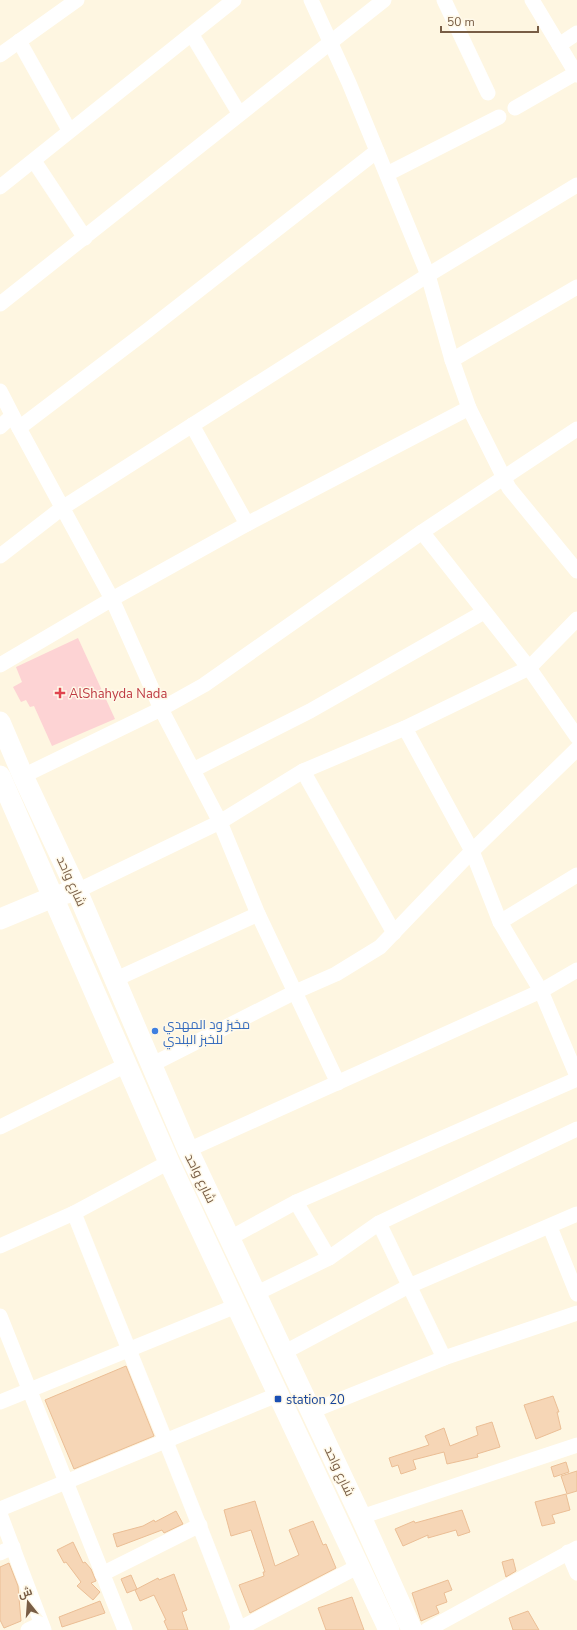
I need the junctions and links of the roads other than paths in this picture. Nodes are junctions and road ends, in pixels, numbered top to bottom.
1 (77, 0) edge
2 (234, 0) edge
3 (311, 0) edge
4 (384, 0) edge
5 (444, 0) edge
6 (532, 0) edge
7 (577, 33) edge
8 (192, 34) junction
9 (19, 42) junction
10 (330, 43) junction
11 (559, 44) junction
12 (0, 55) edge
13 (576, 74) edge
14 (488, 93) dead end
15 (515, 108) dead end
16 (239, 114) junction
17 (498, 117) dead end
18 (69, 130) junction
19 (377, 151) junction
20 (34, 161) junction
21 (387, 174) junction
22 (577, 185) edge
23 (0, 187) edge
24 (85, 238) junction
25 (428, 275) junction
26 (577, 287) edge
27 (0, 304) edge
28 (452, 360) junction
29 (0, 390) edge
30 (469, 408) junction
31 (15, 422) junction
32 (192, 426) junction
33 (0, 427) edge
34 (577, 429) edge
35 (502, 478) junction
36 (62, 508) junction
37 (247, 524) junction
38 (422, 532) junction
39 (0, 556) edge
40 (577, 571) edge
41 (112, 599) junction
42 (484, 612) junction
43 (577, 619) edge
44 (0, 665) edge
45 (529, 668) junction
46 (161, 709) junction
47 (0, 722) edge
48 (405, 728) junction
49 (577, 737) edge
50 (577, 749) edge
51 (193, 770) junction
52 (303, 771) junction
53 (0, 776) edge
54 (23, 776) junction
55 (220, 822) junction
56 (472, 851) junction
57 (577, 875) edge
58 (77, 891) junction
59 (53, 897) junction
60 (258, 914) junction
61 (0, 919) edge
62 (500, 922) junction
63 (394, 933) junction
64 (577, 970) edge
65 (114, 980) junction
66 (541, 991) junction
67 (295, 992) junction
68 (126, 1065) junction
69 (151, 1065) junction
70 (577, 1076) edge
71 (577, 1079) edge
72 (338, 1083) junction
73 (0, 1127) edge
74 (577, 1129) edge
75 (188, 1150) junction
76 (169, 1162) junction
77 (296, 1202) junction
78 (74, 1213) junction
79 (577, 1214) edge
80 (379, 1223) junction
81 (550, 1227) junction
82 (230, 1238) junction
83 (0, 1246) edge
84 (329, 1258) junction
85 (409, 1286) junction
86 (255, 1294) junction
87 (577, 1294) edge
88 (236, 1306) junction
89 (577, 1312) edge
90 (0, 1316) edge
91 (128, 1350) junction
92 (283, 1353) junction
93 (444, 1358) junction
94 (28, 1391) junction
95 (277, 1395) junction
96 (0, 1402) edge
97 (312, 1411) junction
98 (167, 1441) junction
99 (577, 1445) edge
100 (65, 1483) junction
101 (0, 1509) edge
102 (0, 1514) edge
103 (361, 1517) junction
104 (200, 1525) junction
105 (6, 1550) edge
106 (572, 1550) edge
107 (359, 1566) junction
108 (577, 1573) edge
109 (102, 1574) junction
110 (38, 1628) edge
111 (125, 1630) edge
112 (238, 1630) edge
113 (389, 1630) edge
114 (412, 1630) edge
115 (427, 1630) edge

1 - 9 street
2 - 8 street
3 - 10 street
4 - 10 street
5 - 14 street
6 - 11 street
7 - 11 street
8 - 16 street
8 - 18 street
9 - 12 street
9 - 18 street
10 - 16 street
10 - 19 street
11 - 13 street
13 - 15 street
16 - 24 street
17 - 21 street
18 - 20 street
19 - 21 street
19 - 31 street
20 - 23 street
20 - 24 street
21 - 25 street
22 - 25 street
24 - 27 street
25 - 28 street
25 - 32 street
26 - 28 street
28 - 30 street
29 - 31 street
30 - 35 street
30 - 37 street
31 - 33 street
31 - 36 street
32 - 36 street
32 - 37 street
34 - 35 street
35 - 38 street
35 - 40 street
36 - 39 street
36 - 41 street
37 - 41 street
38 - 42 street
38 - 46 street
41 - 44 street
41 - 46 street
42 - 45 street
42 - 51 street
43 - 45 street
45 - 48 street
45 - 49 street
46 - 51 street
46 - 54 street
47 - 54 street, شارع واحد
48 - 52 street
48 - 56 street
50 - 56 street
51 - 55 street
52 - 55 street
52 - 63 street
53 - 59 street, شارع واحد
54 - 58 street, شارع واحد
55 - 58 street
55 - 60 street
56 - 62 street
56 - 63 street
57 - 62 street
58 - 59 street
58 - 65 street, شارع واحد
59 - 61 street
59 - 68 street, شارع واحد
60 - 65 street
60 - 67 street
62 - 66 street
63 - 67 street
64 - 66 street
65 - 69 street, شارع واحد
66 - 70 street
66 - 72 street
67 - 69 street
67 - 72 street
68 - 73 street
68 - 76 street, شارع واحد
69 - 75 street, شارع واحد
71 - 77 street
72 - 75 street
74 - 80 street
75 - 82 street, شارع واحد
76 - 78 street
76 - 88 street, شارع واحد
77 - 82 street
77 - 84 street
78 - 83 street
78 - 91 street
79 - 81 street
80 - 84 street
80 - 85 street
81 - 85 street
81 - 87 street
82 - 86 street, شارع واحد
84 - 86 street
85 - 92 street
85 - 93 street
86 - 92 street, شارع واحد
88 - 91 street
88 - 95 street, شارع واحد
89 - 93 street
90 - 94 street
91 - 94 street
91 - 98 street
92 - 97 street, شارع واحد
93 - 97 street
94 - 96 street
94 - 100 street
95 - 98 street
95 - 107 street, شارع واحد
97 - 103 street, شارع واحد
98 - 100 street
98 - 104 street
99 - 103 street
100 - 101 street
100 - 109 street
102 - 105 street
103 - 114 street, شارع واحد
104 - 109 street
104 - 112 street
105 - 110 street
106 - 108 street
106 - 115 street
107 - 112 street
107 - 113 street, شارع واحد
109 - 111 street

